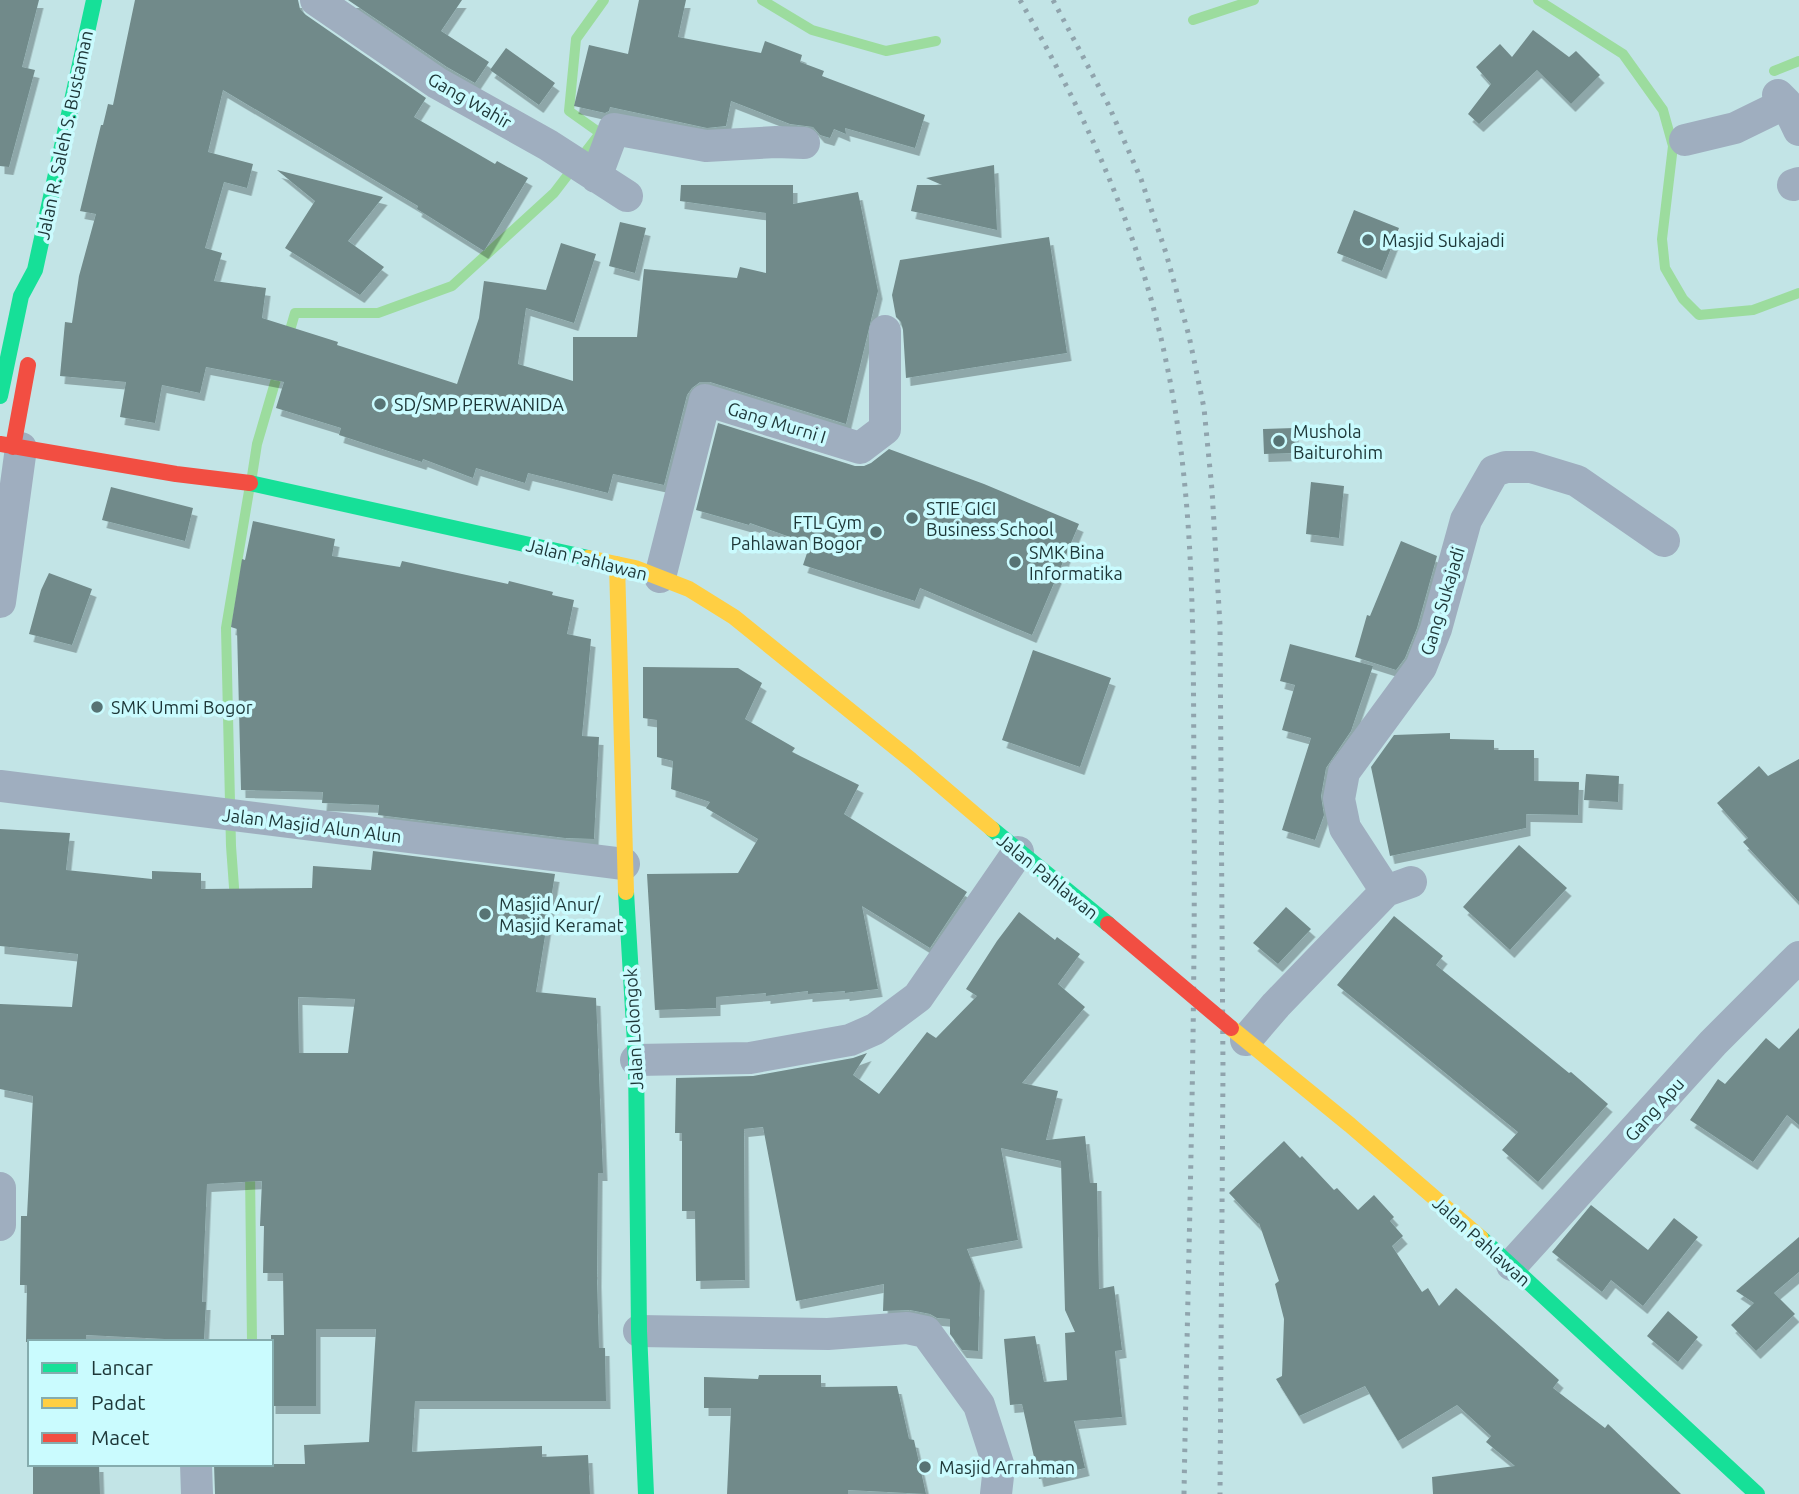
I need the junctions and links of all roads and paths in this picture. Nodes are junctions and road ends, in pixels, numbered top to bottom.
1 (94, 0) edge
2 (316, 0) edge
3 (1787, 109) edge
4 (1685, 140) dead end
5 (804, 144) dead end
6 (594, 175) junction
7 (627, 196) dead end
8 (35, 270) junction
9 (41, 297) dead end
10 (885, 331) dead end
11 (31, 349) dead end
12 (0, 397) edge
13 (13, 436) edge
14 (190, 459) dead end
15 (227, 478) junction
16 (1664, 541) dead end
17 (617, 564) junction
18 (660, 577) junction
19 (0, 602) edge
20 (0, 786) edge
21 (1018, 852) junction
22 (624, 864) junction
23 (1799, 957) edge
24 (1239, 1034) junction
25 (636, 1060) junction
26 (0, 1188) edge
27 (0, 1225) edge
28 (1512, 1265) junction
29 (639, 1331) junction
30 (196, 1466) edge
31 (197, 1494) edge
32 (646, 1494) edge
33 (996, 1494) edge
34 (1757, 1494) edge

1 - 8 main road, Jalan R. Saleh S. Bustaman
2 - 6 street, Gang Wahir
3 - 4 street
5 - 6 street
6 - 7 street, Gang Wahir
8 - 9 main road, Jalan R. Saleh S. Bustaman
8 - 12 main road, Jalan R. Saleh S. Bustaman
10 - 18 street, Gang Murni I
11 - 13 main road
13 - 15 main road, Jalan Pahlawan
13 - 19 street
14 - 15 main road, Jalan Pahlawan
15 - 17 main road, Jalan Pahlawan
16 - 24 street, Gang Sukajadi
17 - 18 main road, Jalan Pahlawan
17 - 22 main road, Jalan Lolongok
18 - 21 main road, Jalan Pahlawan
20 - 22 street, Jalan Masjid Alun Alun
21 - 24 main road, Jalan Pahlawan, bridge
21 - 25 street
22 - 25 main road, Jalan Lolongok
23 - 28 street, Gang Apu
24 - 28 main road, Jalan Pahlawan
25 - 29 main road, Jalan Lolongok
26 - 27 street
28 - 34 main road, Jalan Pahlawan
29 - 32 main road, Jalan Lolongok
29 - 33 street
30 - 31 street

